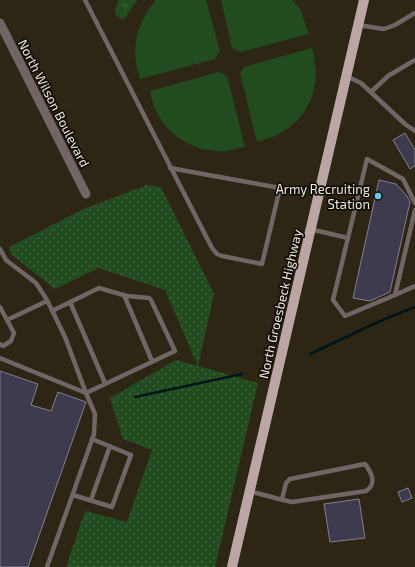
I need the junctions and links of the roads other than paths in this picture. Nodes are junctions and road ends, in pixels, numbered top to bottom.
1 (85, 0) edge
2 (364, 0) edge
3 (415, 13) edge
4 (0, 23) edge
5 (358, 25) junction
6 (415, 60) edge
7 (346, 76) junction
8 (371, 92) junction
9 (415, 131) edge
10 (170, 168) junction
11 (86, 194) dead end
12 (415, 203) edge
13 (415, 210) edge
14 (310, 229) junction
15 (348, 238) junction
16 (0, 248) edge
17 (415, 286) edge
18 (124, 295) junction
19 (395, 295) junction
20 (47, 301) junction
21 (70, 302) junction
22 (0, 307) edge
23 (52, 311) junction
24 (6, 320) junction
25 (0, 344) edge
26 (0, 358) edge
27 (152, 361) junction
28 (105, 384) junction
29 (86, 393) junction
30 (92, 439) junction
31 (110, 446) junction
32 (249, 490) junction
33 (72, 495) junction
34 (91, 500) junction
35 (282, 500) junction
36 (47, 567) edge
37 (232, 567) edge

1 - 10 lane
2 - 5 main road, North Groesbeck Highway
3 - 5 lane
4 - 11 street, North Wilson Boulevard
5 - 7 main road, North Groesbeck Highway
6 - 8 lane
7 - 8 lane
7 - 14 main road, North Groesbeck Highway
8 - 9 lane
10 - 10 lane
12 - 15 lane
13 - 19 lane
14 - 15 lane
14 - 32 main road, North Groesbeck Highway
15 - 19 lane
16 - 20 lane
17 - 19 lane
18 - 21 lane
18 - 27 lane
18 - 27 lane
20 - 23 lane
20 - 24 lane
21 - 23 lane
21 - 28 lane
22 - 24 lane
23 - 29 lane
24 - 25 lane
26 - 29 lane
27 - 28 lane
28 - 29 lane
29 - 30 lane
30 - 31 lane
30 - 33 lane
31 - 34 lane
31 - 34 lane
32 - 35 lane
32 - 37 main road, North Groesbeck Highway
33 - 34 lane
33 - 36 lane
35 - 35 lane

